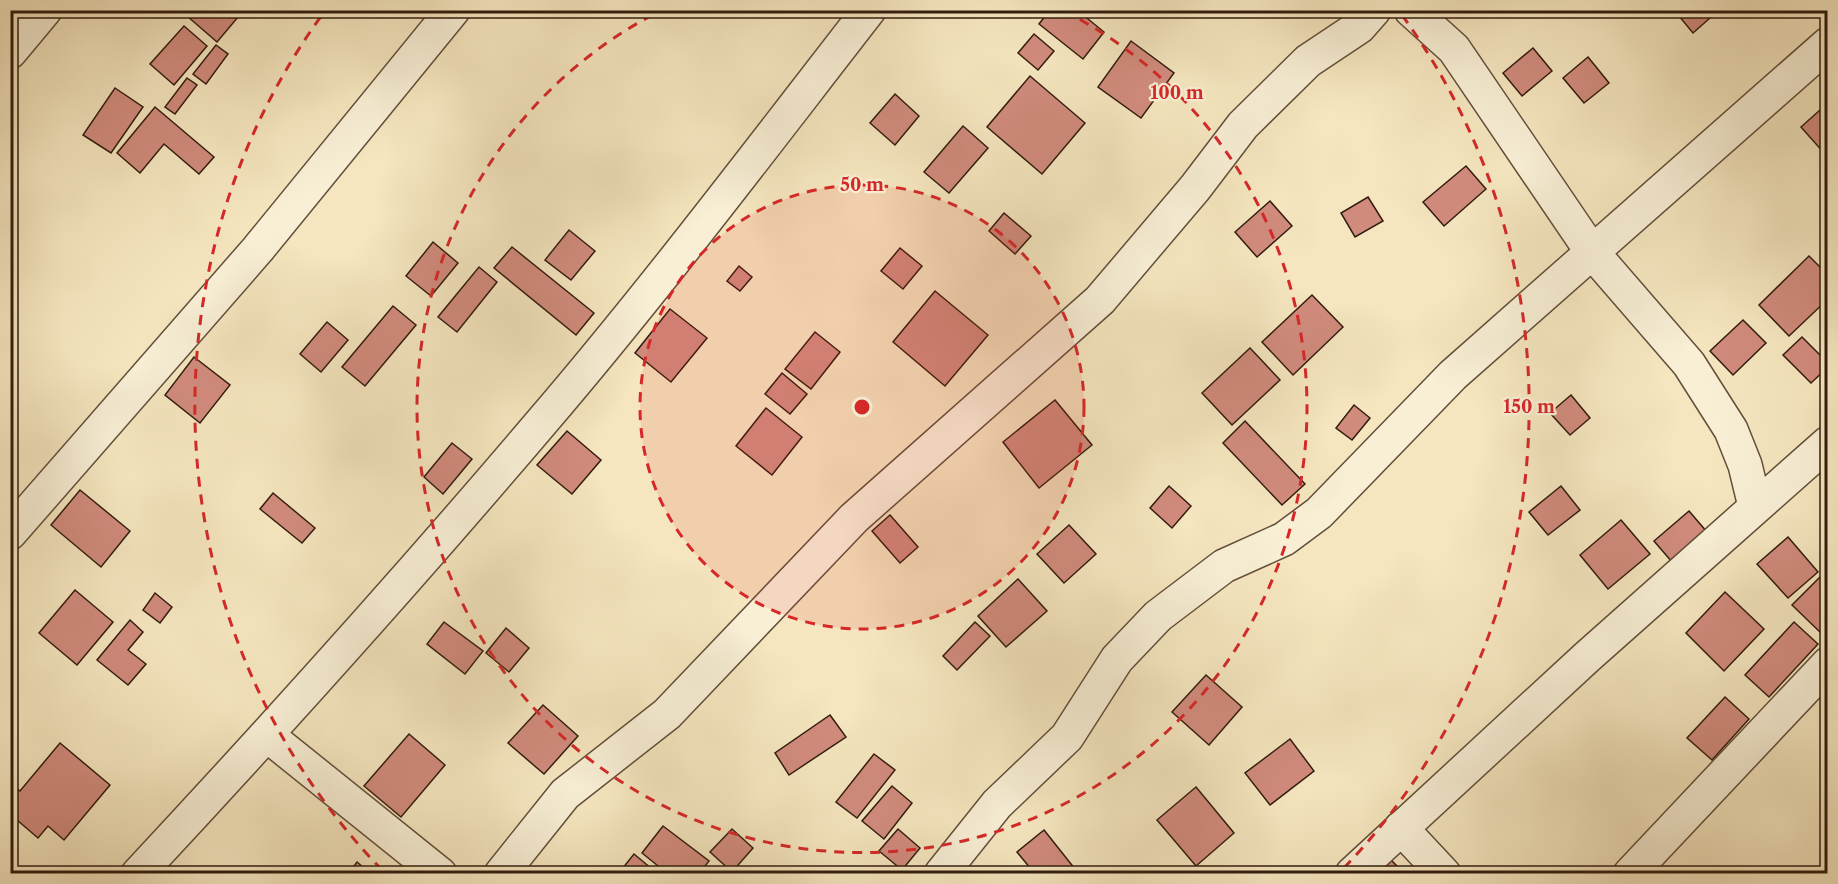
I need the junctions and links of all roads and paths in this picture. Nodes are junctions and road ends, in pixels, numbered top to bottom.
1 (45, 10) edge
2 (453, 10) edge
3 (869, 10) edge
4 (1374, 10) edge
5 (1418, 13) edge
6 (14, 41) edge
7 (1827, 44) edge
8 (1592, 252) junction
9 (1824, 453) edge
10 (1755, 506) junction
11 (10, 533) edge
12 (1827, 664) edge
13 (267, 735) junction
14 (1401, 828) junction
15 (138, 873) edge
16 (440, 873) edge
17 (501, 873) edge
18 (941, 873) edge
19 (1352, 873) edge
20 (1444, 873) edge
21 (1630, 873) edge

1 - 6 street
2 - 11 street
3 - 13 street
4 - 17 street
5 - 8 street
7 - 8 street
8 - 10 street
8 - 18 street
9 - 10 street
10 - 14 street
12 - 21 street
13 - 15 street
13 - 16 street
14 - 19 street
14 - 20 street

